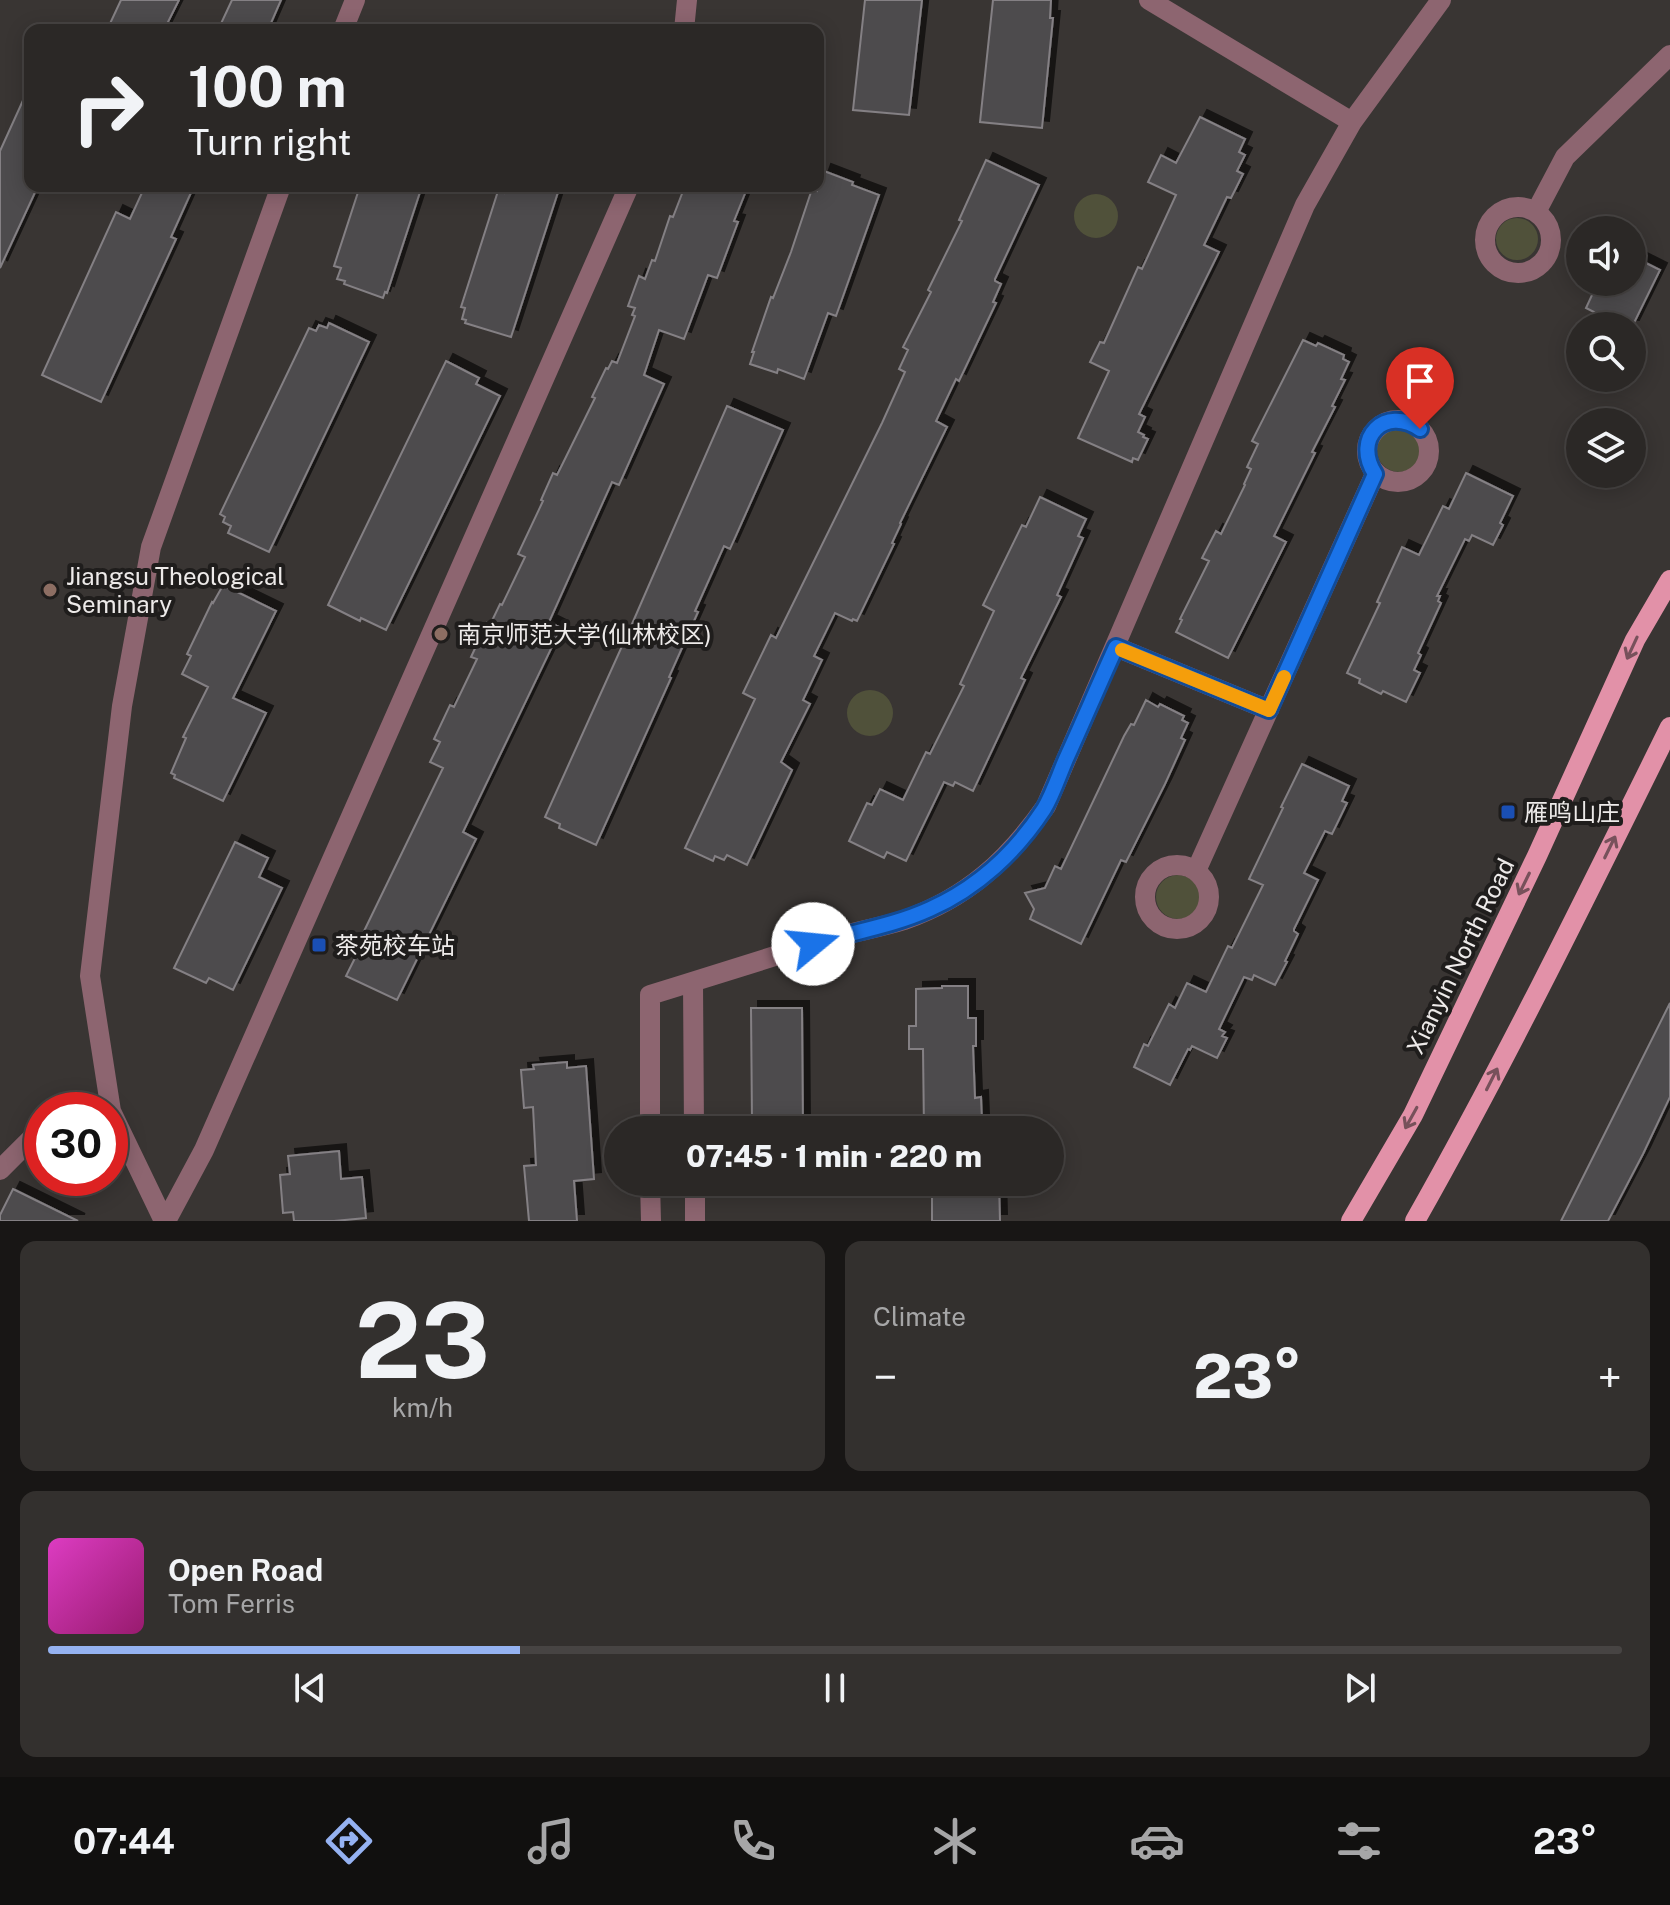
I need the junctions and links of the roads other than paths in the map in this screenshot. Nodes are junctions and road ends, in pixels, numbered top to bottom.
1 (355, 0) edge
2 (687, 0) edge
3 (1149, 0) edge
4 (1441, 0) edge
5 (345, 24) edge
6 (685, 24) edge
7 (1670, 55) edge
8 (1352, 122) junction
9 (279, 192) edge
10 (626, 192) edge
11 (1536, 212) dead end
12 (1375, 474) dead end
13 (1670, 580) edge
14 (1116, 647) junction
15 (1269, 710) junction
16 (1670, 727) edge
17 (1196, 871) dead end
18 (693, 982) junction
19 (108, 1092) edge
20 (650, 1116) edge
21 (694, 1116) edge
22 (24, 1146) edge
23 (128, 1146) edge
24 (0, 1170) edge
25 (650, 1196) edge
26 (695, 1196) edge
27 (165, 1221) edge
28 (651, 1221) edge
29 (695, 1221) edge
30 (1351, 1221) edge
31 (1415, 1221) edge

1 - 5 street
2 - 6 street
3 - 8 street
4 - 8 street
7 - 11 street
8 - 14 street
9 - 19 street
10 - 27 street
12 - 15 street
13 -> 30 main road, Xianyin North Road
14 - 15 street
14 - 18 street
15 - 17 street
31 -> 16 main road
18 - 20 street
18 - 21 street
22 - 24 street
23 - 27 street
25 - 28 street
26 - 29 street

